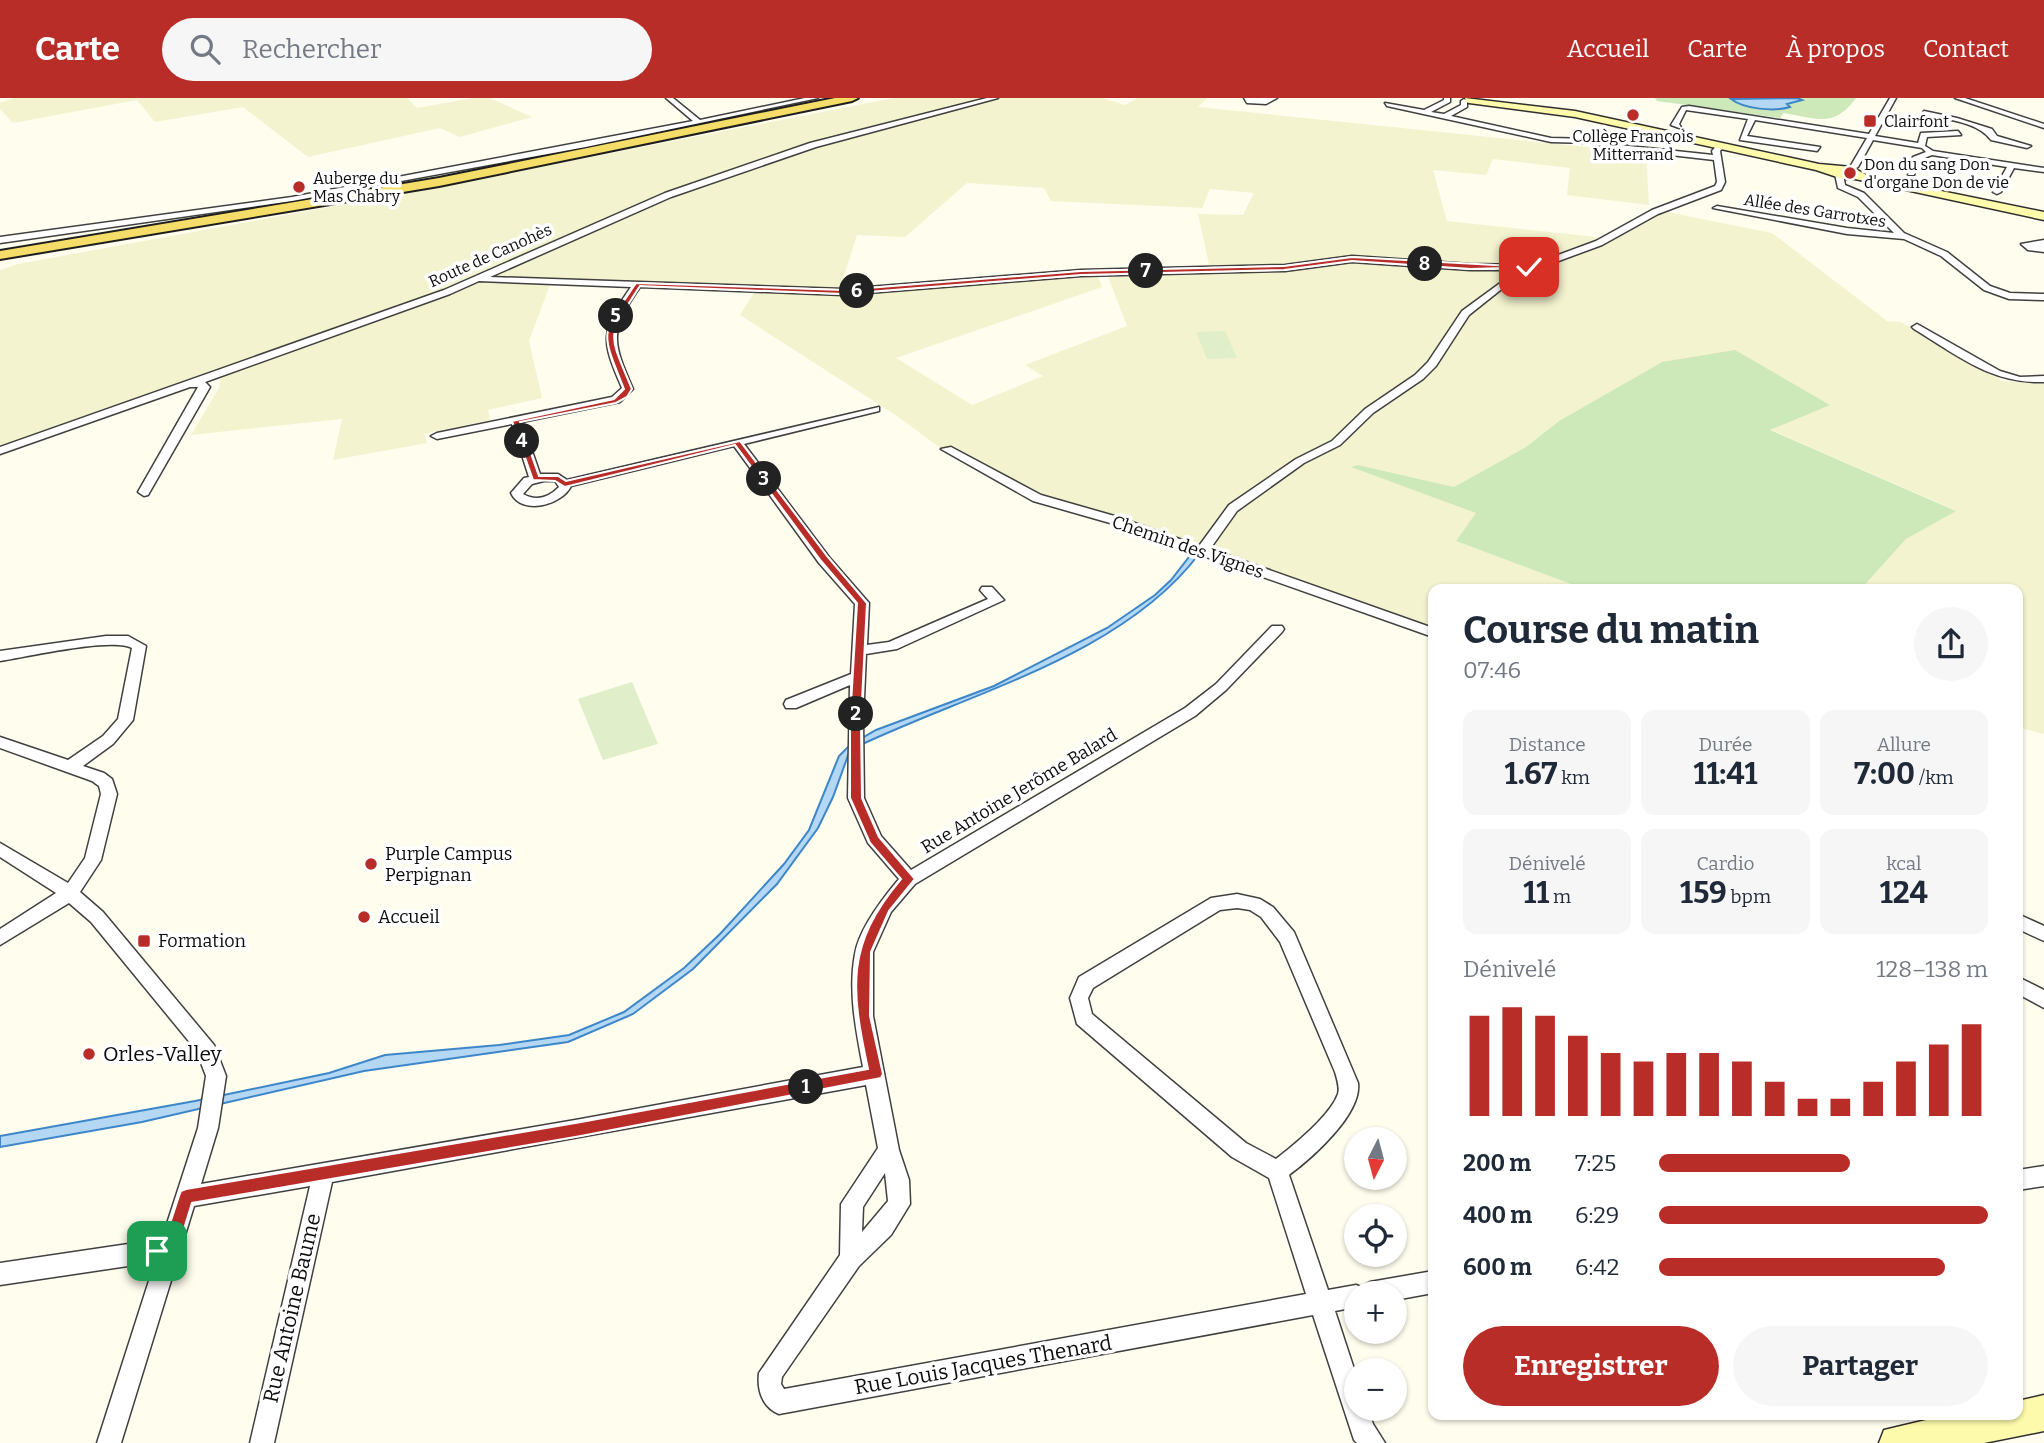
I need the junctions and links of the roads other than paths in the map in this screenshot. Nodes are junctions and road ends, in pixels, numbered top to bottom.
1 (669, 98) edge
2 (815, 98) edge
3 (836, 98) edge
4 (843, 98) edge
5 (852, 98) edge
6 (995, 98) edge
7 (1247, 98) edge
8 (1274, 98) edge
9 (1447, 98) edge
10 (1893, 98) edge
11 (1958, 98) edge
12 (1986, 98) edge
13 (1474, 99) edge
14 (1387, 104) dead end
15 (1977, 104) junction
16 (793, 107) junction
17 (1424, 112) junction
18 (1924, 113) dead end
19 (1444, 117) junction
20 (1753, 117) junction
21 (697, 121) junction
22 (1964, 122) junction
23 (2044, 126) edge
24 (1679, 127) dead end
25 (1817, 127) junction
26 (1958, 133) dead end
27 (1871, 137) junction
28 (1721, 146) junction
29 (1921, 146) junction
30 (2026, 146) junction
31 (1931, 153) junction
32 (1717, 158) junction
33 (1817, 158) junction
34 (2001, 164) junction
35 (2011, 166) junction
36 (2044, 170) edge
37 (1848, 173) junction
38 (1911, 173) dead end
39 (1997, 192) dead end
40 (1717, 208) dead end
41 (2043, 215) edge
42 (1909, 238) junction
43 (0, 240) edge
44 (2044, 243) edge
45 (2044, 249) edge
46 (0, 254) edge
47 (1529, 267) junction
48 (475, 279) junction
49 (638, 284) junction
50 (2044, 297) edge
51 (1917, 327) dead end
52 (2044, 379) edge
53 (188, 384) junction
54 (876, 409) dead end
55 (516, 421) junction
56 (437, 436) dead end
57 (737, 442) junction
58 (947, 449) dead end
59 (0, 451) edge
60 (536, 479) junction
61 (565, 484) junction
62 (144, 492) dead end
63 (1202, 551) junction
64 (987, 590) dead end
65 (1277, 629) dead end
66 (1428, 631) edge
67 (860, 650) junction
68 (0, 656) edge
69 (859, 676) junction
70 (791, 704) dead end
71 (0, 741) edge
72 (70, 767) junction
73 (0, 849) edge
74 (909, 879) junction
75 (70, 893) junction
76 (2023, 924) edge
77 (2044, 934) edge
78 (0, 937) edge
79 (2023, 988) edge
80 (2044, 1000) edge
81 (876, 1074) junction
82 (889, 1150) junction
83 (1278, 1171) junction
84 (323, 1174) junction
85 (2044, 1176) edge
86 (2023, 1179) edge
87 (186, 1196) junction
88 (170, 1249) junction
89 (851, 1258) junction
90 (0, 1274) edge
91 (1428, 1283) edge
92 (1407, 1287) edge
93 (1344, 1298) edge
94 (1320, 1302) junction
95 (2044, 1413) edge
96 (2023, 1417) edge
97 (2010, 1420) edge
98 (1367, 1439) edge
99 (109, 1443) edge
100 (262, 1443) edge
101 (1897, 1443) edge

1 - 21 street
2 - 21 street
3 - 16 main road
4 - 16 main road
5 - 46 main road
6 - 48 street, Route de Canohès
7 - 8 street
9 - 13 street
9 - 17 street
10 - 27 street
11 - 15 street
12 - 15 street
13 - 19 street
13 - 28 street
14 - 17 street
15 - 22 street
15 - 23 street
16 - 46 main road
17 - 19 street
18 - 22 street
19 - 32 street
20 - 24 street
20 - 25 street
20 - 33 street
21 - 43 street
22 - 30 street
23 - 30 street
25 - 27 street
25 - 33 street
26 - 29 street
27 - 29 street
27 - 37 street
28 - 32 street
28 - 33 street
29 - 31 street
30 - 34 street
31 - 34 street
31 - 38 street
32 - 47 street
33 - 37 street
34 - 35 street
35 - 36 street
35 - 39 street
37 - 41 street
37 - 42 street
40 - 42 street, Allée des Garrotxes
42 - 50 street
44 - 45 street
47 - 49 street
47 - 63 street
48 - 49 street
48 - 53 street, Route de Canohès
49 - 55 street
51 - 52 street
53 - 59 street, Route de Canohès
53 - 62 street
54 - 57 street
55 - 56 street
55 - 60 street
57 - 61 street
57 - 67 street
58 - 63 street, Chemin des Vignes
60 - 61 street
60 - 61 street
63 - 66 street, Chemin des Vignes
64 - 67 street
65 - 74 street, Rue Antoine Jerôme Balard
67 - 69 street
68 - 72 street
69 - 70 street
69 - 74 street
71 - 72 street
72 - 75 street
73 - 75 street
74 - 81 street, Rue Antoine Jerôme Balard
75 - 78 street
75 - 87 street
76 - 77 street
79 - 80 street
81 - 82 street, Rue Louis Jacques Thenard
81 - 84 street
82 - 89 street
82 - 89 street, Rue Louis Jacques Thenard
83 - 83 street
83 - 94 street
84 - 87 street
84 - 100 street, Rue Antoine Baume
85 - 86 street
87 - 88 street
88 - 90 street
88 - 99 street
89 - 94 street, Rue Louis Jacques Thenard
91 - 92 street
93 - 94 street, Rue Louis Jacques Thenard
94 - 98 street
95 - 96 main road
97 - 101 main road

